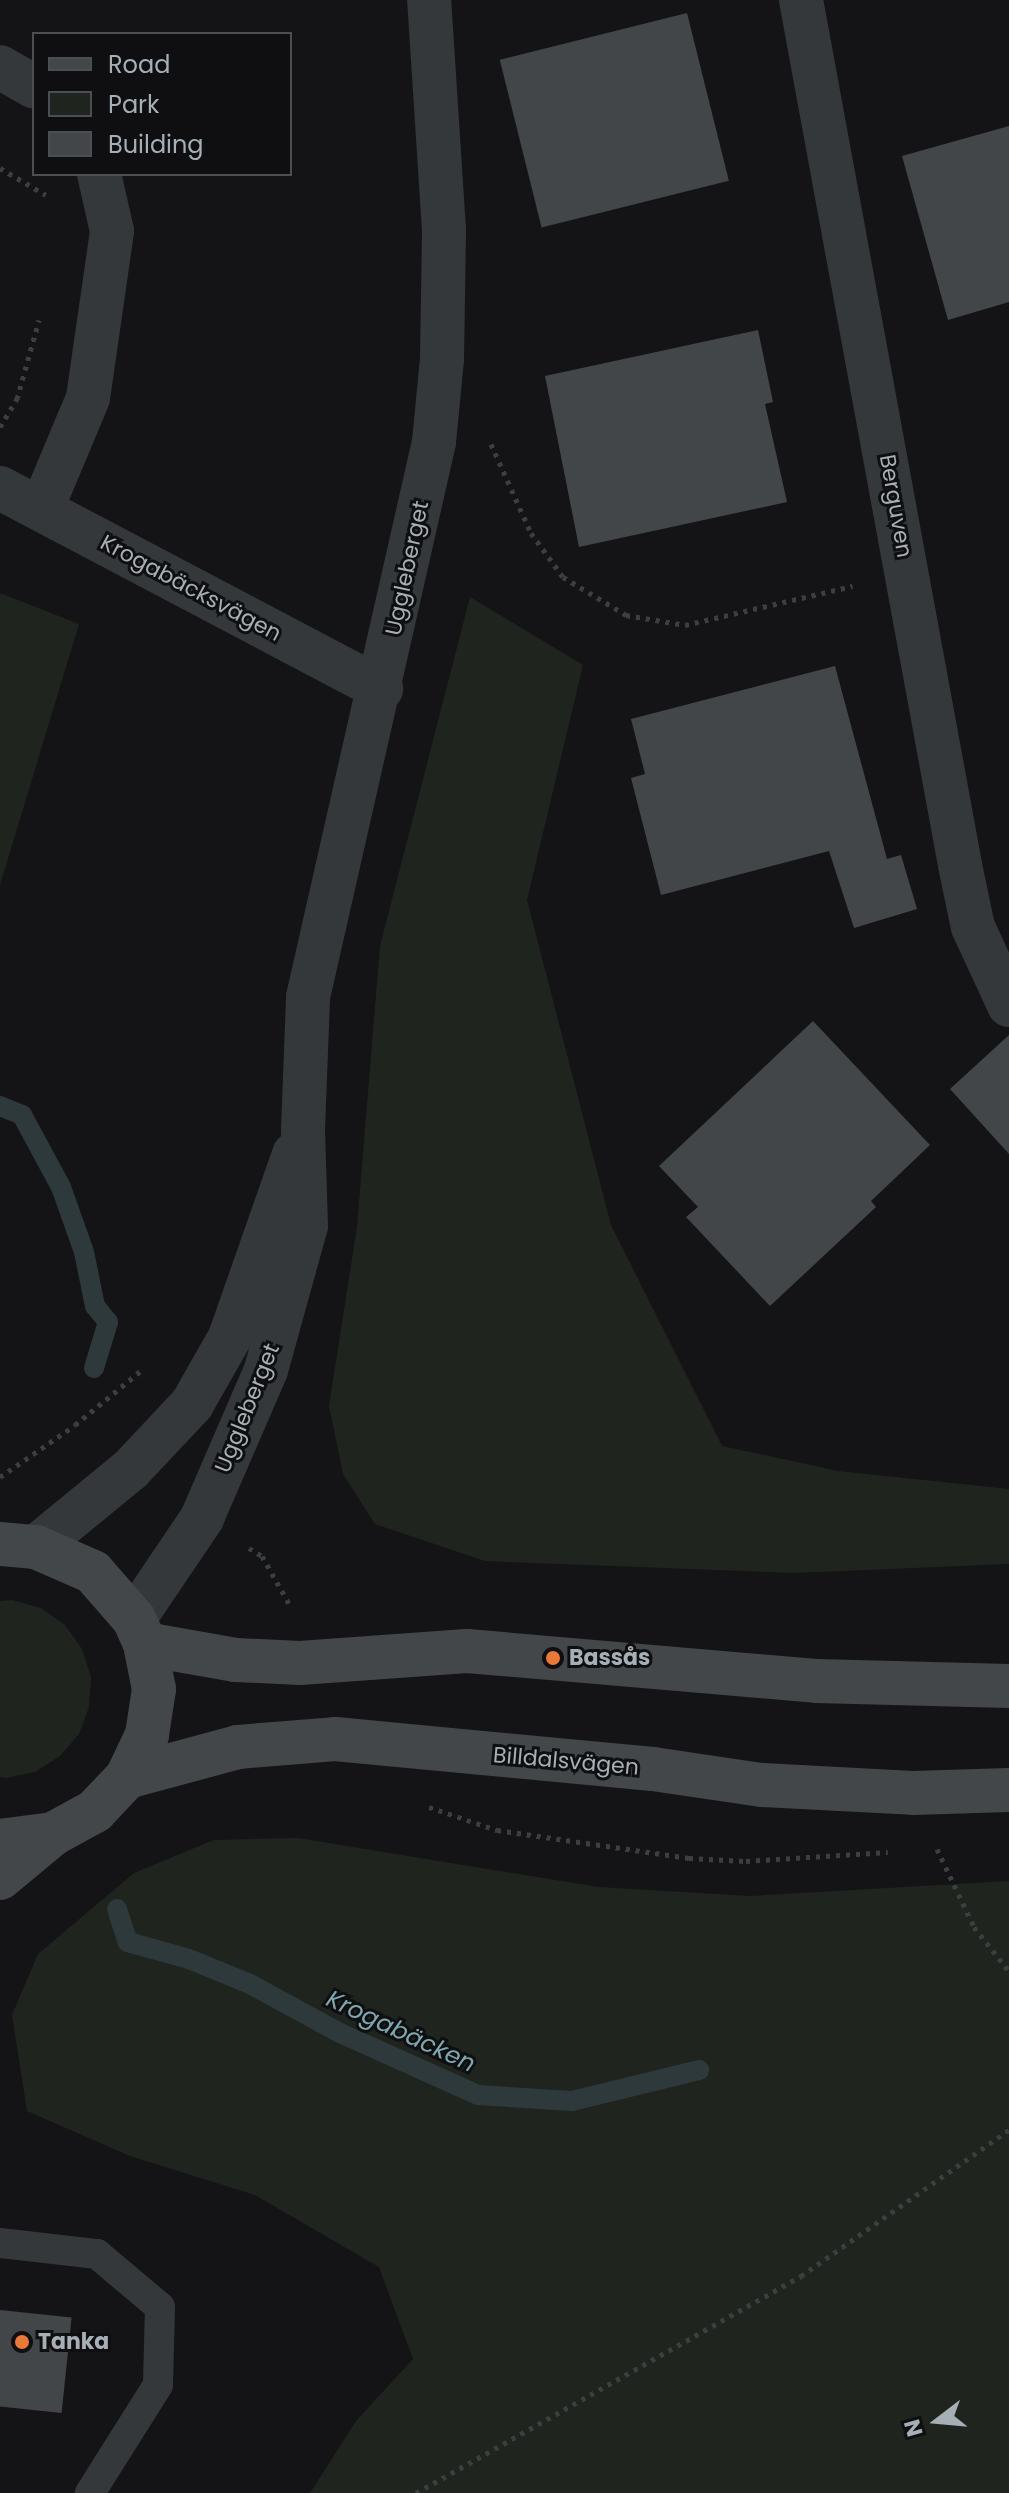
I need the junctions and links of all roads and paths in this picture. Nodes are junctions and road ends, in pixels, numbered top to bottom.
1 (429, 0) edge
2 (801, 0) edge
3 (0, 67) edge
4 (32, 86) edge
5 (0, 168) edge
6 (99, 176) edge
7 (52, 199) dead end
8 (40, 315) dead end
9 (0, 427) edge
10 (489, 437) dead end
11 (0, 488) edge
12 (42, 508) junction
13 (908, 571) junction
14 (381, 689) junction
15 (1009, 1005) edge
16 (303, 1129) junction
17 (75, 1425) dead end
18 (0, 1477) edge
19 (18, 1546) edge
20 (140, 1631) junction
21 (1009, 1686) edge
22 (127, 1777) junction
23 (1009, 1790) edge
24 (418, 1803) dead end
25 (53, 1834) junction
26 (0, 1841) edge
27 (951, 1847) dead end
28 (937, 1848) junction
29 (921, 1849) dead end
30 (905, 1850) dead end
31 (0, 1878) edge
32 (1009, 1971) edge
33 (1009, 2130) edge
34 (0, 2243) edge
35 (90, 2493) edge
36 (416, 2493) edge

1 - 14 street, Uggleberget
2 - 13 street, Berguven
3 - 4 street
5 - 7 path
6 - 12 street
8 - 9 path
10 - 13 path
11 - 12 street, Krogabäcksvägen
12 - 14 street, Krogabäcksvägen
13 - 15 street, Berguven
14 - 16 street, Uggleberget
16 - 19 street, Uggleberget
16 - 20 street, Uggleberget
17 - 18 path
19 - 20 street
20 - 21 street
20 - 22 street
22 - 23 street, Billdalsvägen
22 - 25 street
24 - 30 path
25 - 26 street
25 - 31 street
27 - 28 path
28 - 29 path
28 - 32 path
33 - 36 path
34 - 35 lane

